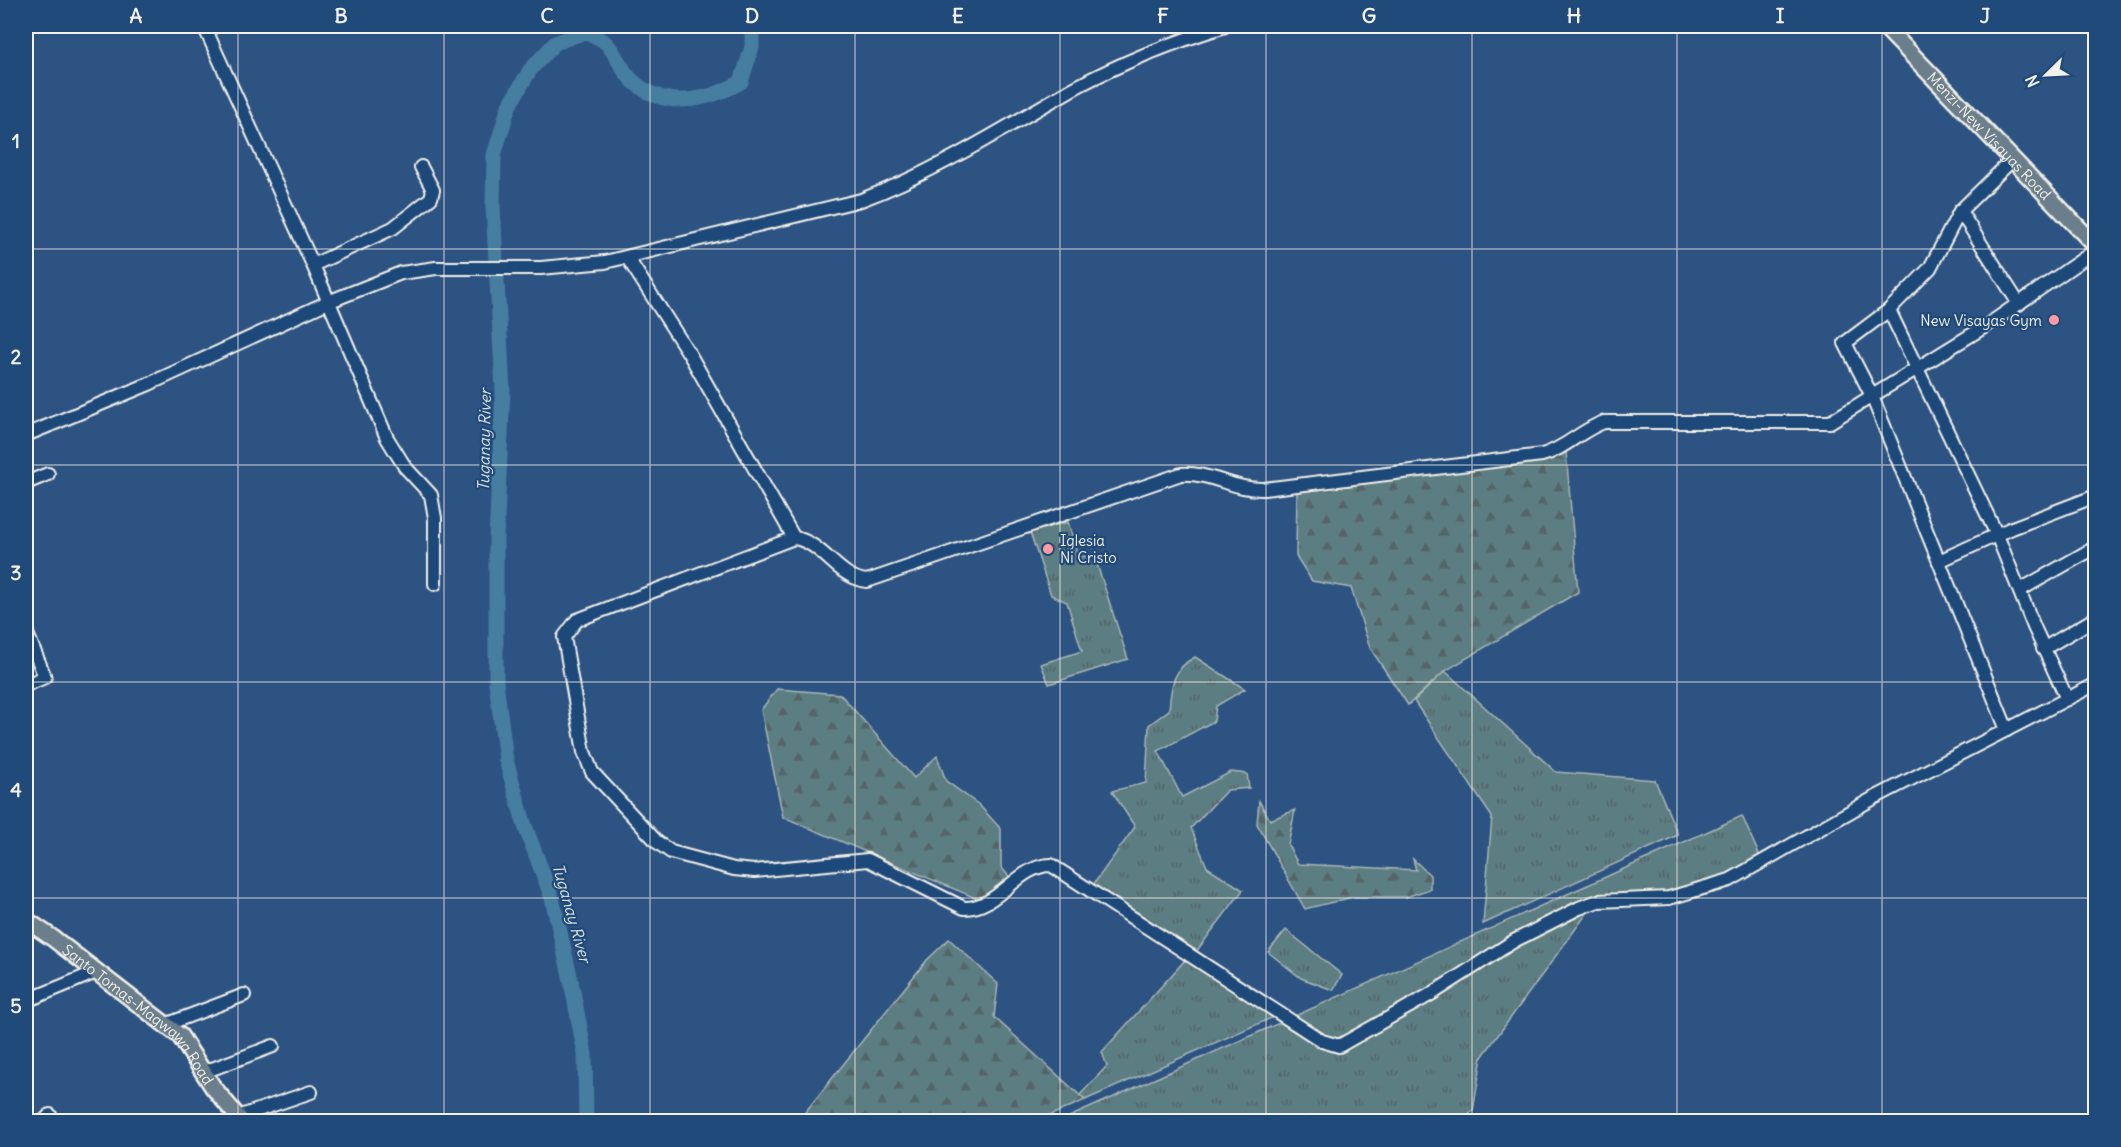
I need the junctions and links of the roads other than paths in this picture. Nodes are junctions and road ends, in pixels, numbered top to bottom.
1 (204, 26) edge
2 (1225, 26) edge
3 (1884, 26) edge
4 (2011, 161) junction
5 (421, 167) dead end
6 (1960, 211) junction
7 (2096, 248) edge
8 (627, 257) junction
9 (313, 265) junction
10 (328, 302) junction
11 (2019, 304) junction
12 (1889, 310) junction
13 (1918, 367) junction
14 (1872, 396) junction
15 (26, 435) edge
16 (48, 474) dead end
17 (26, 483) edge
18 (2096, 496) edge
19 (1997, 535) junction
20 (795, 538) junction
21 (2096, 547) edge
22 (1939, 561) junction
23 (435, 584) dead end
24 (2020, 590) junction
25 (2096, 618) edge
26 (26, 631) edge
27 (2043, 649) junction
28 (2096, 684) edge
29 (26, 685) edge
30 (2067, 699) junction
31 (2007, 730) junction
32 (26, 920) edge
33 (96, 972) junction
34 (244, 995) dead end
35 (26, 1001) edge
36 (165, 1025) junction
37 (273, 1047) dead end
38 (204, 1072) junction
39 (311, 1092) dead end
40 (240, 1119) edge

1 - 9 street
2 - 8 street
3 - 4 main road, Menzi-New Visayas Road
4 - 6 street
4 - 7 main road, Menzi-New Visayas Road
5 - 9 street
6 - 11 street
6 - 12 street
7 - 11 street
8 - 10 street
8 - 20 street
9 - 10 street
10 - 15 street
10 - 23 street
11 - 13 street
12 - 13 street
12 - 14 street
13 - 14 street
13 - 19 street
14 - 20 street
14 - 22 street
16 - 17 street
18 - 19 street
19 - 22 street
19 - 24 street
20 - 31 street
21 - 24 street
22 - 31 street
24 - 27 street
25 - 27 street
26 - 29 street
27 - 30 street
28 - 30 street
30 - 31 street
32 - 33 main road, Santo Tomas-Magwawa Road
33 - 35 street
33 - 36 main road, Santo Tomas-Magwawa Road
34 - 36 street
36 - 38 main road, Santo Tomas-Magwawa Road
37 - 38 street
38 - 40 main road, Santo Tomas-Magwawa Road
39 - 40 street

